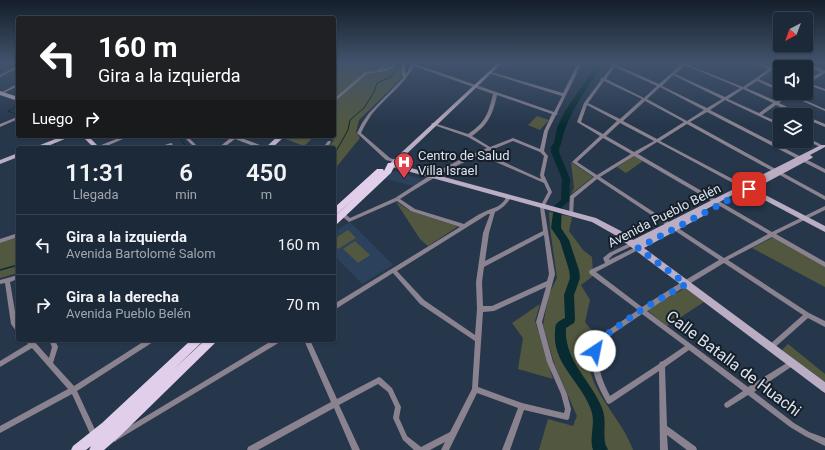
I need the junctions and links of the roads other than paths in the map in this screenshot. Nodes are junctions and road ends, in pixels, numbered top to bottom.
1 (353, 84) edge
2 (399, 84) edge
3 (466, 84) edge
4 (477, 84) edge
5 (527, 84) edge
6 (570, 84) edge
7 (599, 84) edge
8 (612, 84) edge
9 (656, 84) edge
10 (694, 84) edge
11 (734, 84) edge
12 (749, 84) edge
13 (16, 85) edge
14 (660, 86) junction
15 (813, 86) edge
16 (474, 87) junction
17 (744, 88) junction
18 (825, 90) edge
19 (0, 94) edge
20 (495, 94) junction
21 (564, 95) junction
22 (16, 98) edge
23 (724, 98) junction
24 (336, 99) edge
25 (644, 99) junction
26 (780, 100) edge
27 (804, 100) edge
28 (586, 103) junction
29 (776, 103) junction
30 (825, 104) edge
31 (819, 107) junction
32 (787, 108) edge
33 (706, 109) junction
34 (825, 110) edge
35 (556, 114) junction
36 (759, 115) junction
37 (16, 119) edge
38 (813, 120) edge
39 (620, 121) junction
40 (686, 122) junction
41 (773, 122) edge
42 (433, 124) junction
43 (0, 126) edge
44 (825, 126) edge
45 (469, 136) junction
46 (602, 136) junction
47 (64, 138) edge
48 (87, 138) edge
49 (123, 138) edge
50 (189, 138) edge
51 (234, 138) edge
52 (238, 138) edge
53 (280, 138) edge
54 (656, 140) junction
55 (813, 141) edge
56 (329, 142) dead end
57 (171, 144) dead end
58 (42, 146) edge
59 (95, 146) edge
60 (102, 146) edge
61 (166, 146) edge
62 (195, 146) edge
63 (223, 146) edge
64 (258, 146) edge
65 (270, 146) edge
66 (326, 146) edge
67 (823, 146) edge
68 (489, 148) junction
69 (542, 151) junction
70 (480, 153) junction
71 (633, 154) junction
72 (16, 156) edge
73 (802, 159) junction
74 (0, 162) edge
75 (392, 163) junction
76 (825, 170) edge
77 (778, 171) junction
78 (597, 176) junction
79 (431, 177) junction
80 (545, 182) junction
81 (746, 188) junction
82 (509, 197) junction
83 (825, 198) edge
84 (397, 199) junction
85 (718, 203) junction
86 (542, 207) junction
87 (825, 208) edge
88 (493, 212) junction
89 (338, 213) edge
90 (571, 214) junction
91 (804, 218) junction
92 (464, 226) junction
93 (672, 226) junction
94 (825, 229) edge
95 (546, 232) junction
96 (772, 235) junction
97 (16, 236) edge
98 (0, 240) edge
99 (635, 246) junction
100 (724, 260) junction
101 (482, 265) junction
102 (825, 265) edge
103 (394, 271) junction
104 (592, 272) joint
105 (16, 278) edge
106 (7, 280) junction
107 (0, 282) edge
108 (549, 283) junction
109 (686, 284) junction
110 (336, 306) edge
111 (480, 309) junction
112 (641, 310) junction
113 (806, 315) junction
114 (825, 324) edge
115 (16, 326) edge
116 (478, 340) junction
117 (31, 342) edge
118 (53, 342) edge
119 (148, 342) edge
120 (196, 342) edge
121 (210, 342) edge
122 (275, 342) edge
123 (308, 342) edge
124 (689, 347) junction
125 (771, 347) junction
126 (792, 363) junction
127 (0, 364) edge
128 (50, 364) junction
129 (662, 364) junction
130 (825, 388) edge
131 (475, 389) junction
132 (73, 390) junction
133 (749, 392) junction
134 (337, 404) junction
135 (727, 405) dead end
136 (522, 406) junction
137 (663, 427) junction
138 (0, 430) edge
139 (452, 435) junction
140 (825, 442) edge
141 (97, 444) edge
142 (77, 450) edge
143 (251, 450) edge
144 (356, 450) edge
145 (421, 450) edge
146 (445, 450) edge
147 (506, 450) edge
148 (664, 450) edge
149 (693, 450) edge

1 - 24 street
2 - 75 street
3 - 16 street
4 - 16 street
5 - 21 street
6 - 21 street
7 - 28 street
8 - 25 street
9 - 14 street
10 - 23 street
11 - 17 street
12 - 17 street
13 - 19 street
14 - 25 street
14 - 33 street
15 - 18 street
16 - 20 street
16 - 42 street
17 - 23 street
17 - 29 street
19 - 22 street
20 - 35 street
20 - 45 street
21 - 35 street
23 - 33 street
23 - 36 street
25 - 39 street
25 - 40 street
26 - 29 street
27 - 31 street
28 - 39 street
28 - 46 street
29 - 32 street
29 - 36 street
30 - 31 street
31 - 34 street
33 - 40 street
33 - 73 street
35 - 69 street
36 - 41 street
37 - 43 street
38 - 44 street
39 - 46 street
39 - 54 street
40 - 54 street
40 - 77 street
42 - 45 street
42 - 75 street
45 - 68 street
46 - 71 street
46 - 78 street
47 - 58 street
48 - 59 street
49 - 60 street
50 - 62 street
51 - 63 street
52 - 64 street
53 - 65 street
54 - 71 street
54 - 81 street
55 - 67 street
56 - 66 street
57 - 61 street
67 - 73 street, Avenida Pueblo Belén
68 - 69 street
68 - 70 street
69 - 80 street
70 - 79 street
70 - 80 street
71 - 78 street
71 - 85 street
72 - 74 street
73 - 76 street
73 - 77 street, Avenida Pueblo Belén
75 - 79 street
75 - 89 main road
77 - 81 street, Avenida Pueblo Belén
77 - 83 street
78 - 90 street
78 - 93 street
79 - 82 street
79 - 84 street
80 - 86 street
81 - 85 street, Avenida Pueblo Belén
81 - 91 street
82 - 86 street
82 - 88 street
84 - 89 street
84 - 92 street
85 - 93 street, Avenida Pueblo Belén
85 - 96 street
86 - 90 street
86 - 95 street
87 - 91 street
88 - 92 street
88 - 101 street
90 - 99 street
91 - 94 street
91 - 96 street
92 - 103 street
93 - 99 street, Avenida Pueblo Belén
93 - 100 street
95 - 101 street
95 - 108 street
96 - 100 street
96 - 102 street
97 - 98 street
99 - 104 street, Avenida Pueblo Belén
99 - 109 street
100 - 109 street
100 - 113 street
101 - 111 street
103 - 110 street
103 - 116 street
104 - 112 street, Calle Batalla de Huachi
105 - 106 street
106 - 107 street
106 - 115 street
108 - 111 street
108 - 136 street
109 - 112 street
109 - 125 street
111 - 116 street
112 - 124 street, Calle Batalla de Huachi
112 - 129 street
113 - 114 street
113 - 125 street
116 - 131 street
117 - 127 street
117 - 128 street
118 - 128 street
119 - 132 street
120 - 141 main road
121 - 141 main road
122 - 141 street
123 - 134 street
124 - 129 street
124 - 133 street, Calle Batalla de Huachi
125 - 126 street
126 - 130 street
126 - 133 street
128 - 132 street
129 - 137 street
131 - 136 street
131 - 139 street
132 - 138 street
132 - 141 street
133 - 135 street
133 - 140 street, Calle Batalla de Huachi
134 - 143 street
134 - 144 street
134 - 145 street
136 - 147 street
137 - 148 street
137 - 149 street
139 - 145 street
139 - 146 street
141 - 142 main road

